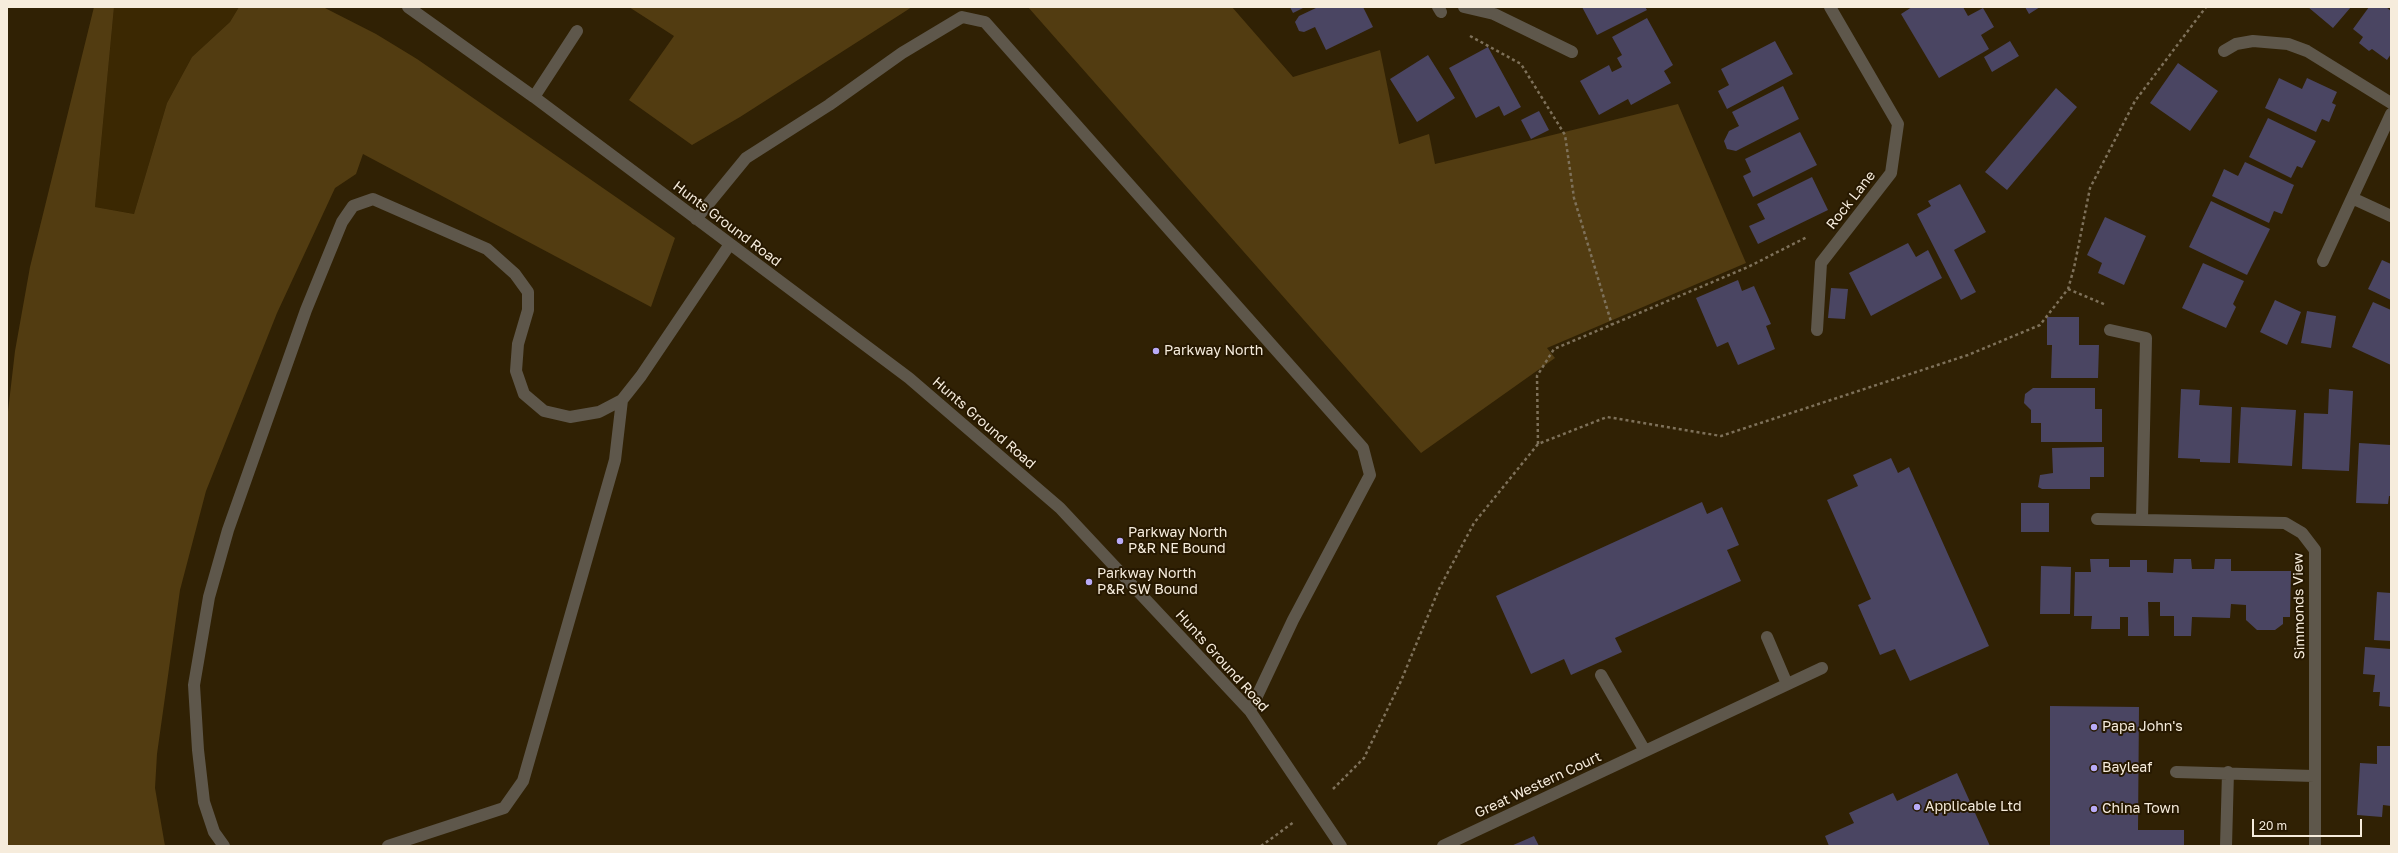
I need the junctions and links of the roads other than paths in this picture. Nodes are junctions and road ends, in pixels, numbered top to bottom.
1 (408, 7) edge
2 (1464, 7) edge
3 (1830, 7) edge
4 (577, 31) dead end
5 (2224, 51) dead end
6 (1572, 52) dead end
7 (534, 97) junction
8 (2391, 103) edge
9 (2391, 114) edge
10 (2352, 198) junction
11 (2391, 216) edge
12 (696, 219) junction
13 (730, 244) junction
14 (2323, 261) dead end
15 (1817, 330) dead end
16 (2110, 330) dead end
17 (622, 400) junction
18 (2097, 519) dead end
19 (2142, 519) junction
20 (1767, 637) dead end
21 (1822, 668) dead end
22 (1600, 675) dead end
23 (1787, 684) junction
24 (1250, 711) junction
25 (1645, 751) junction
26 (2176, 772) dead end
27 (2228, 772) junction
28 (2314, 776) junction
29 (224, 846) edge
30 (388, 846) edge
31 (1341, 846) edge
32 (1443, 846) edge
33 (2226, 846) edge
34 (2315, 846) edge

1 - 7 street, Hunts Ground Road
2 - 6 street
3 - 15 street, Rock Lane
4 - 7 street
5 - 8 street
7 - 12 street, Hunts Ground Road
9 - 10 street
10 - 11 street
10 - 14 street
12 - 13 street, Hunts Ground Road
12 - 24 street
13 - 17 street
13 - 24 street, Hunts Ground Road
16 - 19 street
17 - 29 street
17 - 30 street
18 - 19 street, Simmonds View
19 - 28 street, Simmonds View
20 - 23 street
21 - 23 street, Great Western Court
22 - 25 street
23 - 25 street, Great Western Court
24 - 31 street, Hunts Ground Road
25 - 32 street, Great Western Court
26 - 27 street
27 - 28 street
27 - 33 street
28 - 34 street, Simmonds View

